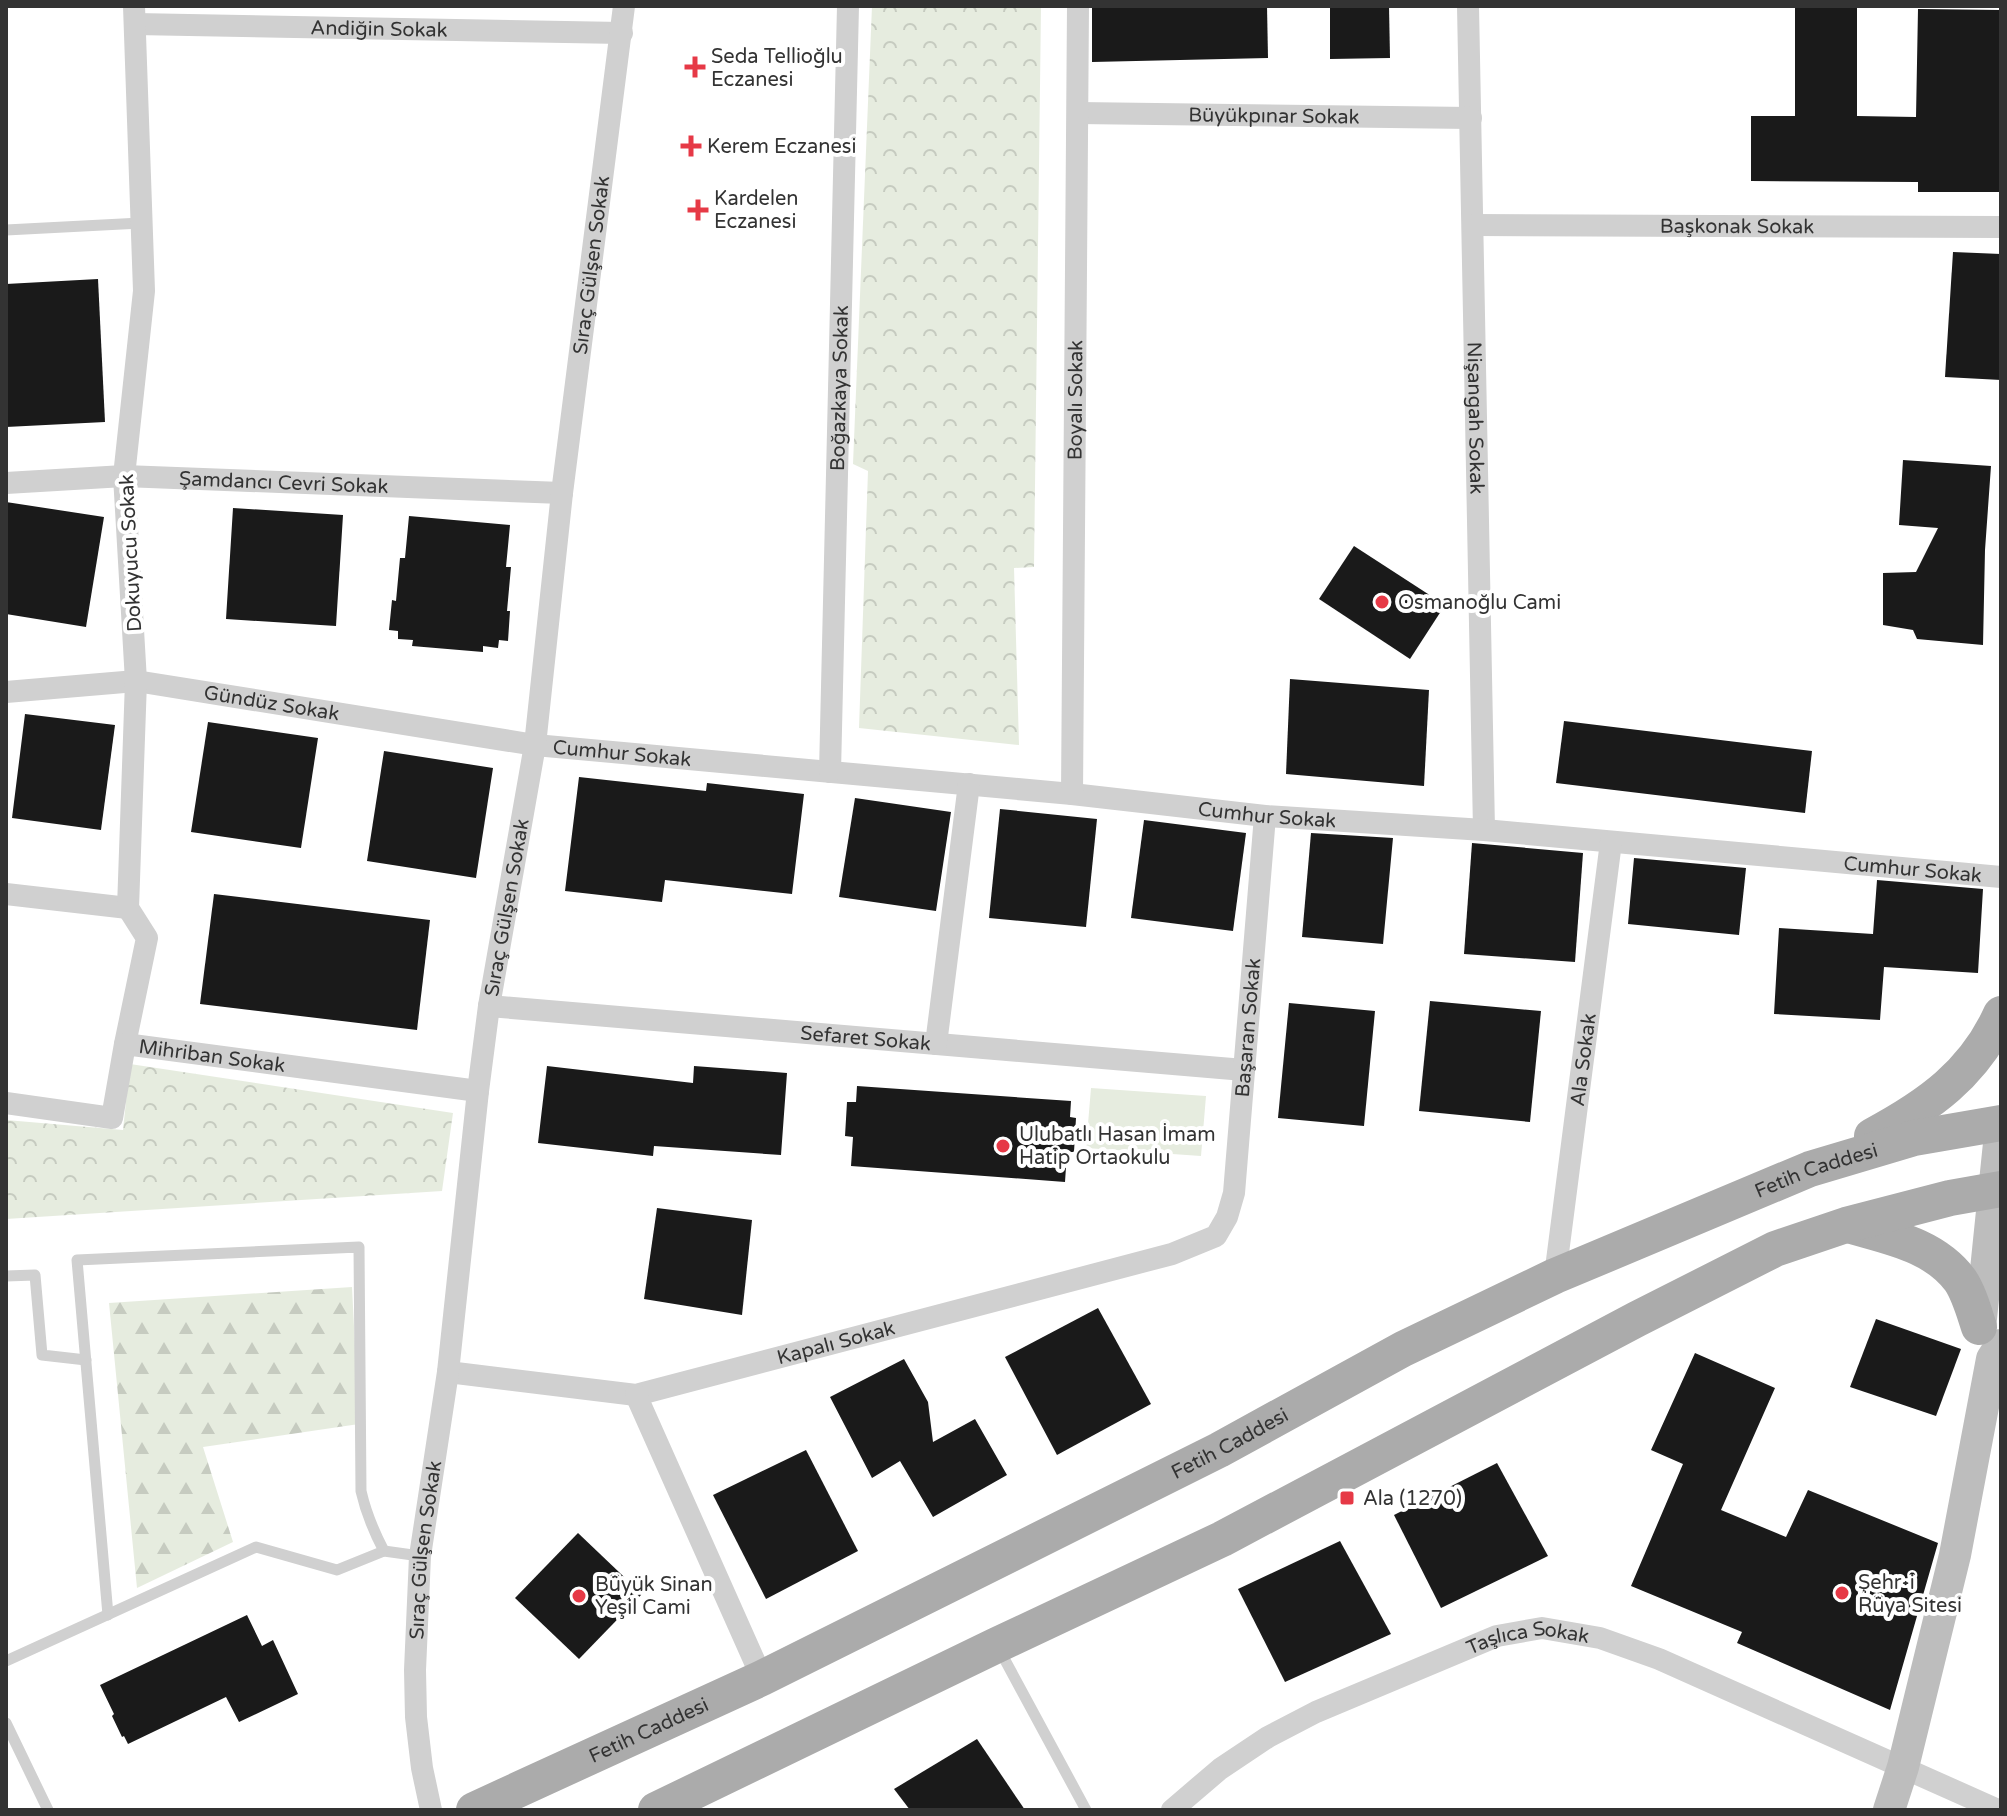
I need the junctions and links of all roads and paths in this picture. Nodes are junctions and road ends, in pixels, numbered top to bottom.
1 (624, 6) edge
2 (848, 6) edge
3 (1078, 6) edge
4 (1468, 6) edge
5 (134, 15) edge
6 (622, 33) junction
7 (1078, 113) junction
8 (1471, 118) junction
9 (141, 223) junction
10 (1473, 225) junction
11 (2001, 227) edge
12 (6, 230) edge
13 (124, 476) junction
14 (6, 483) edge
15 (562, 493) junction
16 (136, 681) junction
17 (6, 692) edge
18 (535, 745) junction
19 (830, 772) junction
20 (969, 784) junction
21 (1072, 794) junction
22 (1265, 816) junction
23 (1484, 830) junction
24 (1611, 842) junction
25 (2001, 877) edge
26 (6, 894) edge
27 (128, 908) junction
28 (489, 1006) junction
29 (2001, 1014) edge
30 (125, 1044) junction
31 (936, 1044) junction
32 (1244, 1070) junction
33 (478, 1091) junction
34 (6, 1103) edge
35 (2001, 1124) edge
36 (1810, 1169) junction
37 (1997, 1189) edge
38 (1846, 1225) junction
39 (1216, 1236) joint
40 (6, 1276) edge
41 (1555, 1276) junction
42 (1993, 1348) edge
43 (86, 1360) junction
44 (448, 1372) junction
45 (636, 1395) junction
46 (384, 1551) junction
47 (420, 1556) junction
48 (108, 1615) junction
49 (997, 1645) junction
50 (6, 1661) edge
51 (762, 1678) junction
52 (6, 1723) edge
53 (1903, 1767) junction
54 (48, 1810) edge
55 (431, 1810) edge
56 (474, 1810) edge
57 (656, 1810) edge
58 (1086, 1810) edge
59 (1172, 1810) edge
60 (1889, 1810) edge
61 (1998, 1810) edge

1 - 6 street, Sıraç Gülşen Sokak
2 - 19 street, Boğazkaya Sokak
3 - 7 street, Boyalı Sokak
4 - 8 street, Nişangah Sokak
5 - 6 street, Andiğin Sokak
5 - 9 street, Dokuyucu Sokak
6 - 15 street, Sıraç Gülşen Sokak
7 - 8 street, Büyükpınar Sokak
7 - 21 street, Boyalı Sokak
8 - 10 street, Nişangah Sokak
9 - 12 lane
9 - 13 street, Dokuyucu Sokak
10 - 11 street, Başkonak Sokak
10 - 23 street, Nişangah Sokak
13 - 14 street, Şamdancı Cevri Sokak
13 - 15 street, Şamdancı Cevri Sokak
13 - 16 street, Dokuyucu Sokak
15 - 18 street, Sıraç Gülşen Sokak
16 - 17 street, Gündüz Sokak
16 - 18 street, Gündüz Sokak
16 - 27 street, Dokuyucu Sokak
18 - 19 street, Cumhur Sokak
18 - 28 street, Sıraç Gülşen Sokak
19 - 20 street, Cumhur Sokak
20 - 21 street, Cumhur Sokak
20 - 31 street
21 - 22 street, Cumhur Sokak
22 - 23 street, Cumhur Sokak
22 - 32 street, Başaran Sokak
23 - 24 street, Cumhur Sokak
24 - 25 street, Cumhur Sokak
24 - 41 street, Ala Sokak
26 - 27 street
27 - 30 street, Dokuyucu Sokak
28 - 31 street, Sefaret Sokak
28 - 33 street, Sıraç Gülşen Sokak
29 - 36 main road
30 - 33 street, Mihriban Sokak
30 - 34 street, Mihriban Sokak
31 - 32 street, Sefaret Sokak
32 - 39 street, Başaran Sokak
33 - 44 street, Sıraç Gülşen Sokak
35 - 36 main road, Fetih Caddesi
35 - 37 street
36 - 41 main road, Fetih Caddesi
37 - 38 main road
37 - 42 street
38 - 42 main road
38 - 49 main road
39 - 45 street, Kapalı Sokak
40 - 43 lane
41 - 51 main road, Fetih Caddesi
42 - 53 street
43 - 46 lane
43 - 48 lane
44 - 45 street, Kapalı Sokak
44 - 47 street, Sıraç Gülşen Sokak
45 - 51 street
46 - 47 lane
46 - 48 lane
47 - 55 street, Sıraç Gülşen Sokak
48 - 50 lane
49 - 57 main road
49 - 58 lane
51 - 56 main road, Fetih Caddesi
52 - 54 lane
53 - 59 street, Taşlıca Sokak
53 - 60 street
53 - 61 street, Taşlıca Sokak

